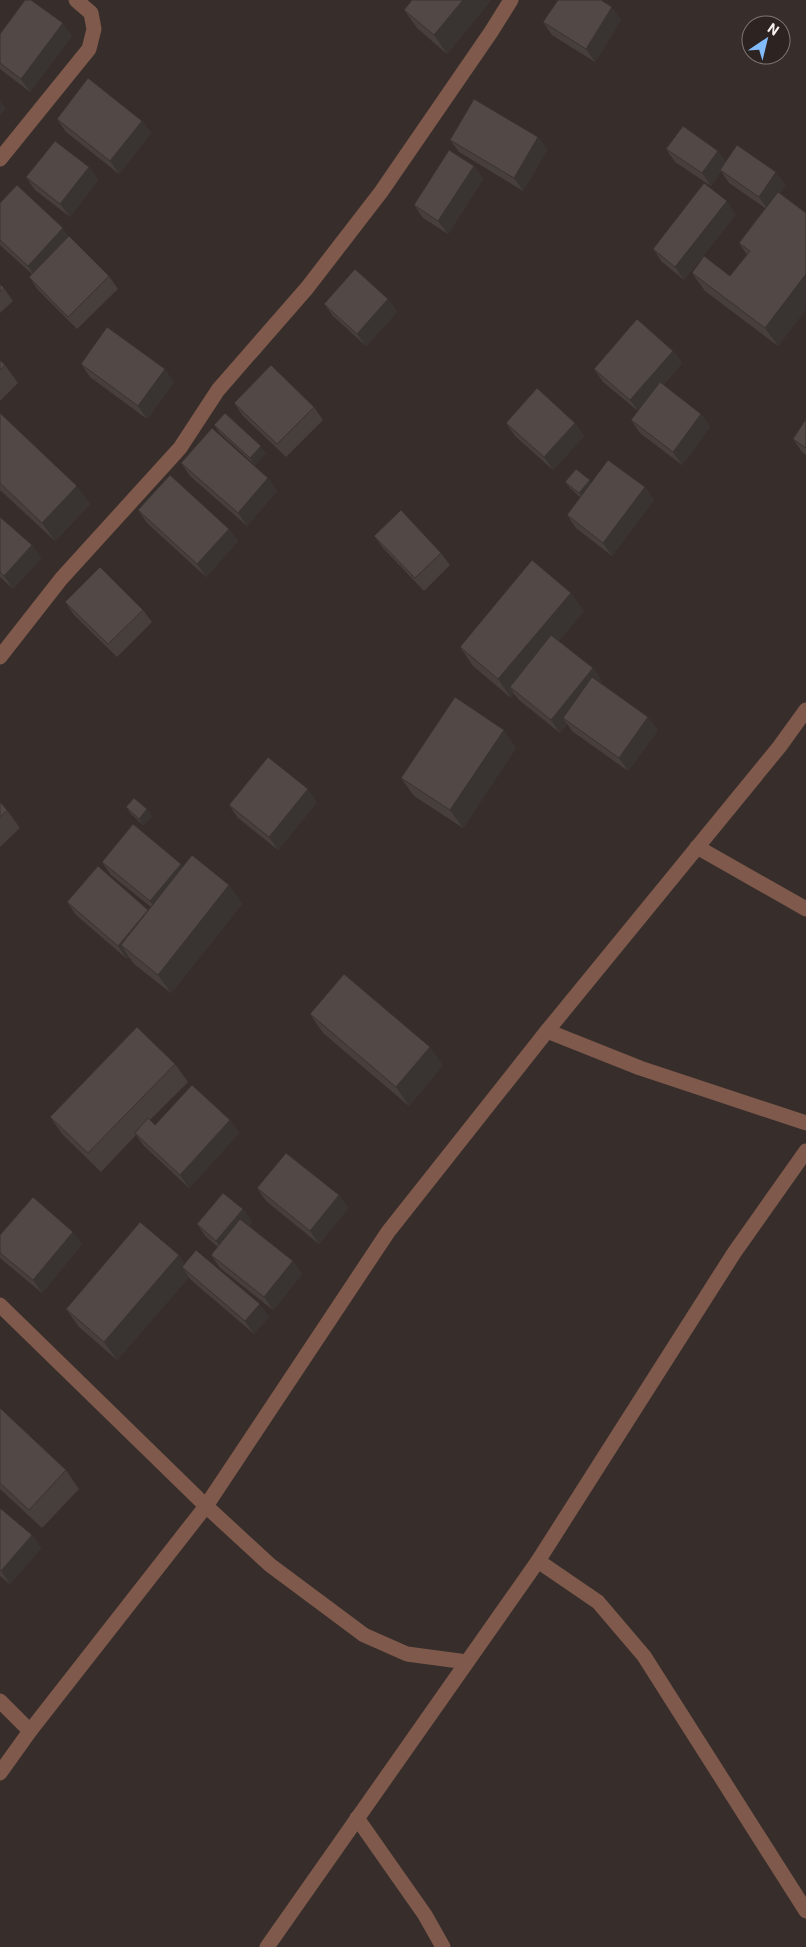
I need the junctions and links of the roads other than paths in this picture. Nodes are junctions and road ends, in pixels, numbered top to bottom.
1 (76, 0) edge
2 (511, 0) edge
3 (0, 159) edge
4 (0, 657) edge
5 (806, 710) edge
6 (697, 847) junction
7 (806, 910) edge
8 (546, 1032) junction
9 (806, 1123) edge
10 (806, 1152) edge
11 (0, 1305) edge
12 (206, 1506) junction
13 (538, 1561) junction
14 (467, 1662) junction
15 (0, 1701) edge
16 (30, 1731) junction
17 (0, 1773) edge
18 (357, 1818) junction
19 (806, 1911) edge
20 (267, 1947) edge
21 (443, 1947) edge

1 - 3 street
2 - 4 street
5 - 6 street
6 - 7 street
6 - 8 street
8 - 9 street
8 - 12 street
10 - 13 street
11 - 12 street
12 - 14 street
12 - 16 street
13 - 14 street
13 - 19 street
14 - 18 street
15 - 16 street
16 - 17 street
18 - 20 street
18 - 21 street

